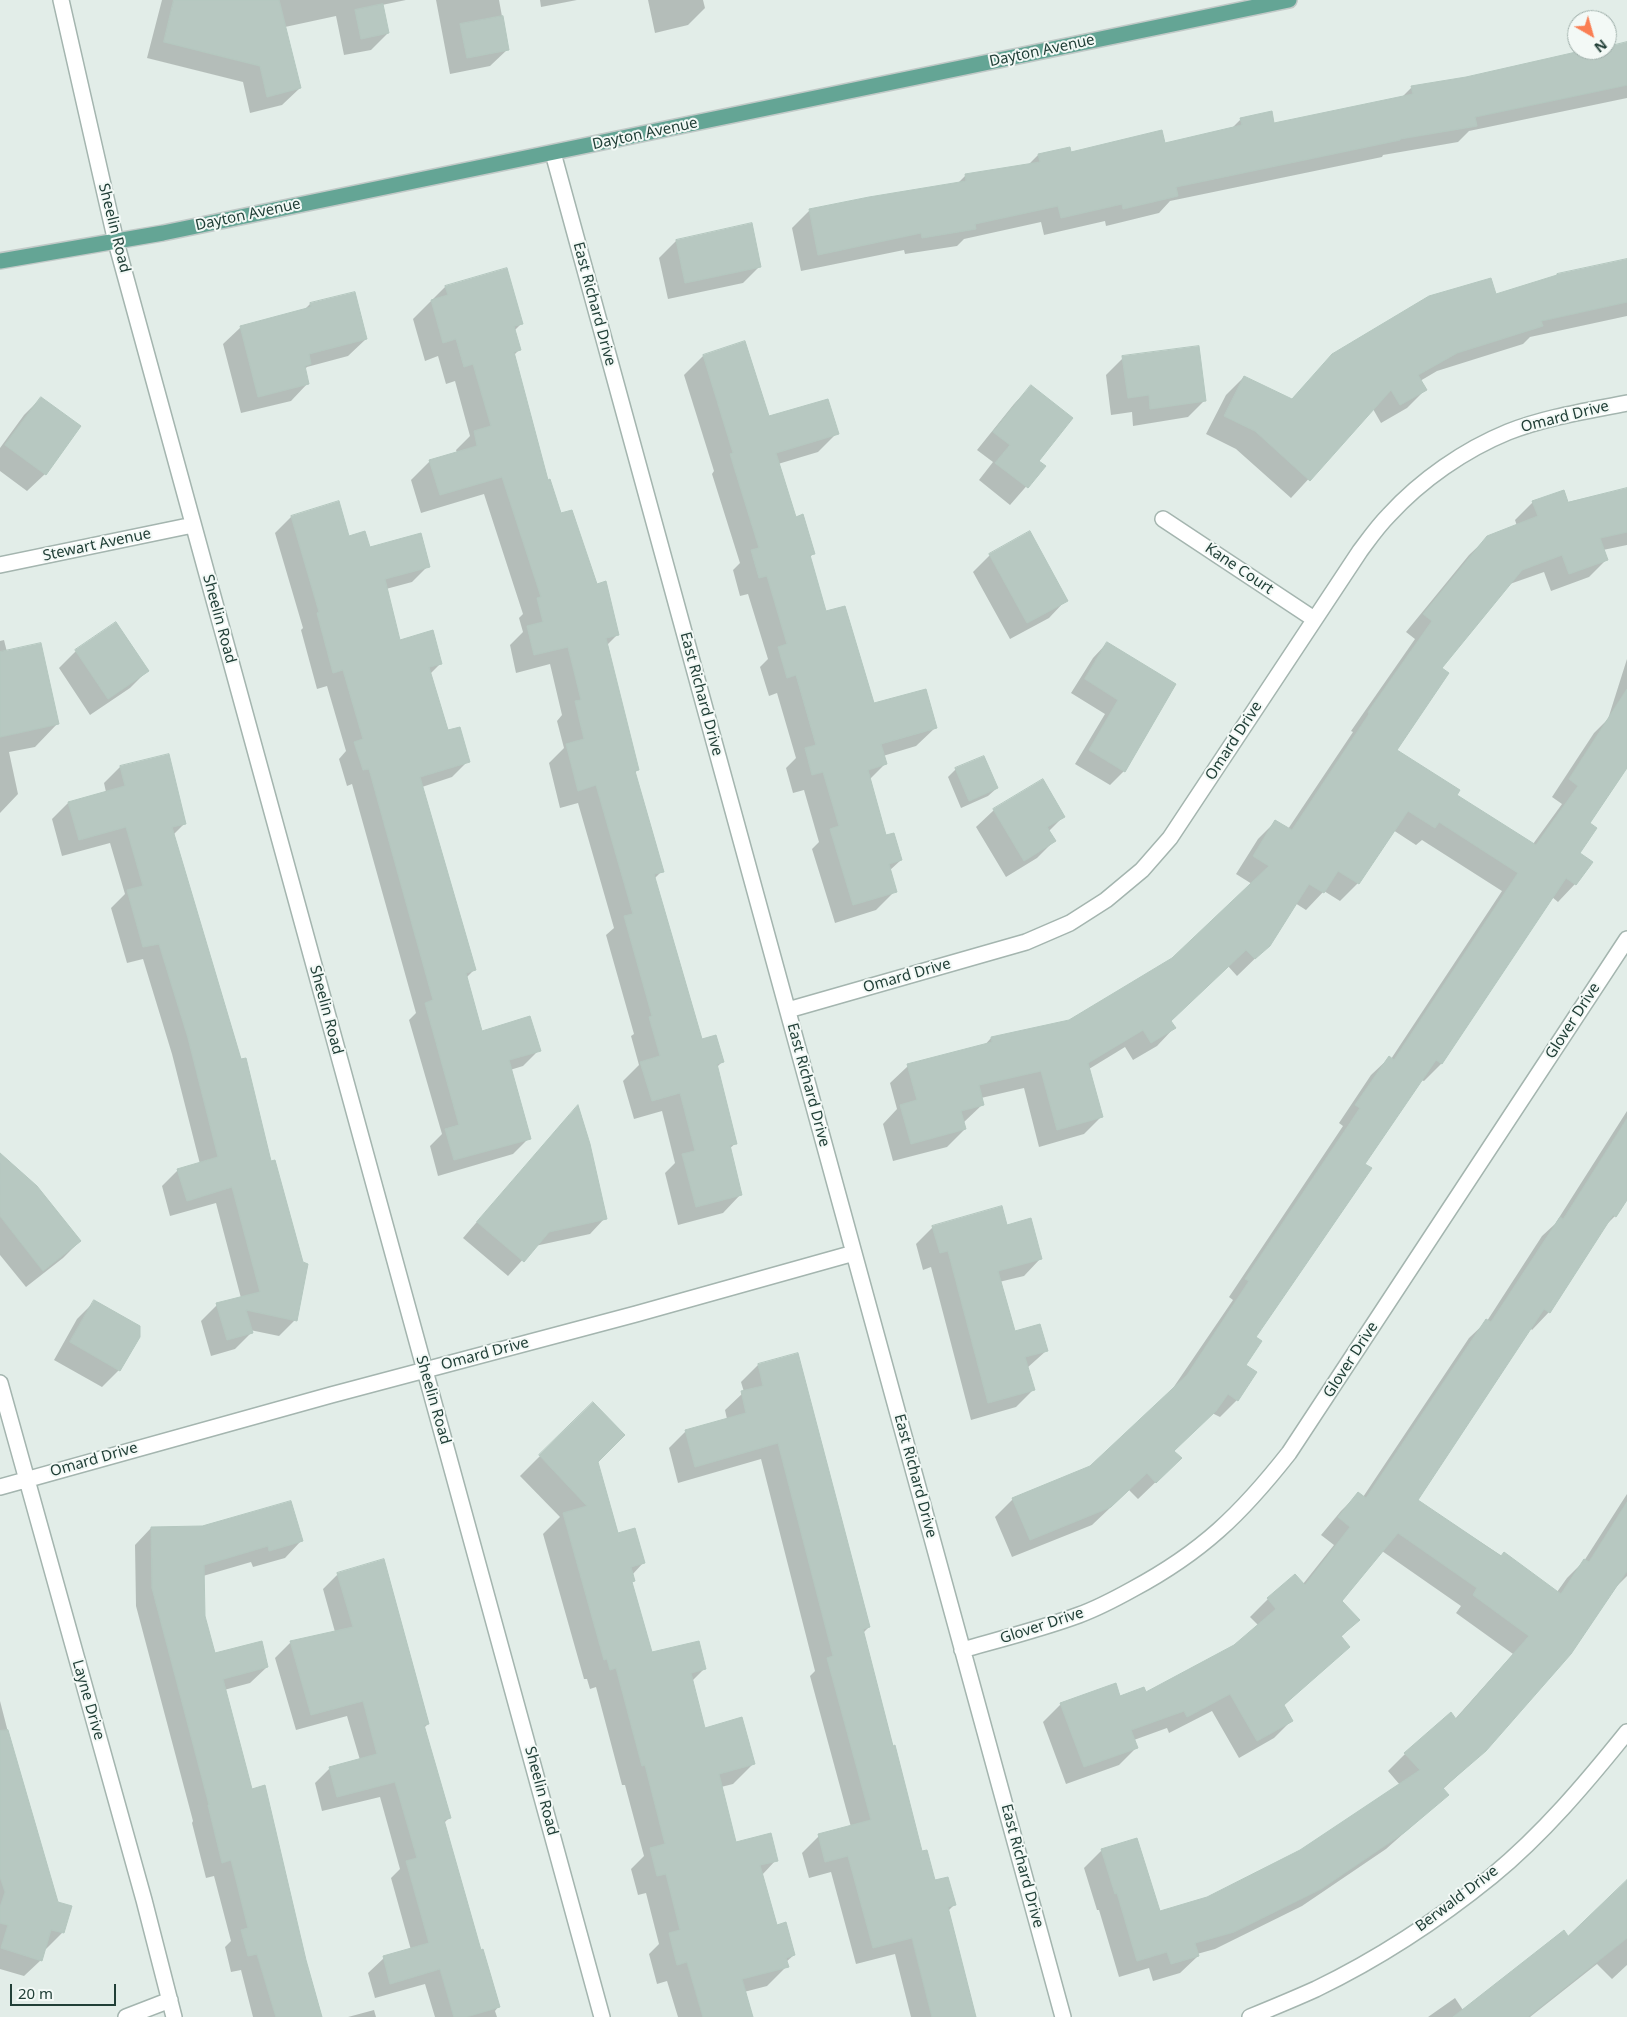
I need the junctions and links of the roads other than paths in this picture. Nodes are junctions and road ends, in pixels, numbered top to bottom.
1 (62, 0) edge
2 (1289, 0) edge
3 (553, 153) junction
4 (116, 242) junction
5 (0, 261) edge
6 (1627, 403) edge
7 (1163, 519) dead end
8 (193, 525) junction
9 (0, 565) edge
10 (1314, 619) junction
11 (1627, 939) edge
12 (788, 1010) junction
13 (854, 1254) junction
14 (425, 1370) junction
15 (0, 1383) edge
16 (26, 1479) junction
17 (0, 1487) edge
18 (962, 1650) junction
19 (1627, 1732) edge
20 (170, 2000) junction
21 (126, 2017) edge
22 (174, 2017) edge
23 (602, 2017) edge
24 (1063, 2017) edge
25 (1250, 2017) edge

1 - 4 street, Sheelin Road
2 - 3 main road, Dayton Avenue
3 - 4 main road, Dayton Avenue
3 - 12 street, East Richard Drive
4 - 5 main road, Dayton Avenue
4 - 8 street, Sheelin Road
6 - 10 street, Omard Drive
7 - 10 street, Kane Court
8 - 9 street, Stewart Avenue
8 - 14 street, Sheelin Road
10 - 12 street, Omard Drive
11 - 18 street, Glover Drive
12 - 13 street, East Richard Drive
13 - 14 street, Omard Drive
13 - 18 street, East Richard Drive
14 - 16 street, Omard Drive
14 - 23 street, Sheelin Road
15 - 16 street, Layne Drive
16 - 17 street, Omard Drive
16 - 20 street, Layne Drive
18 - 24 street, East Richard Drive
19 - 25 street, Berwald Drive
20 - 21 street
20 - 22 street, Layne Drive

